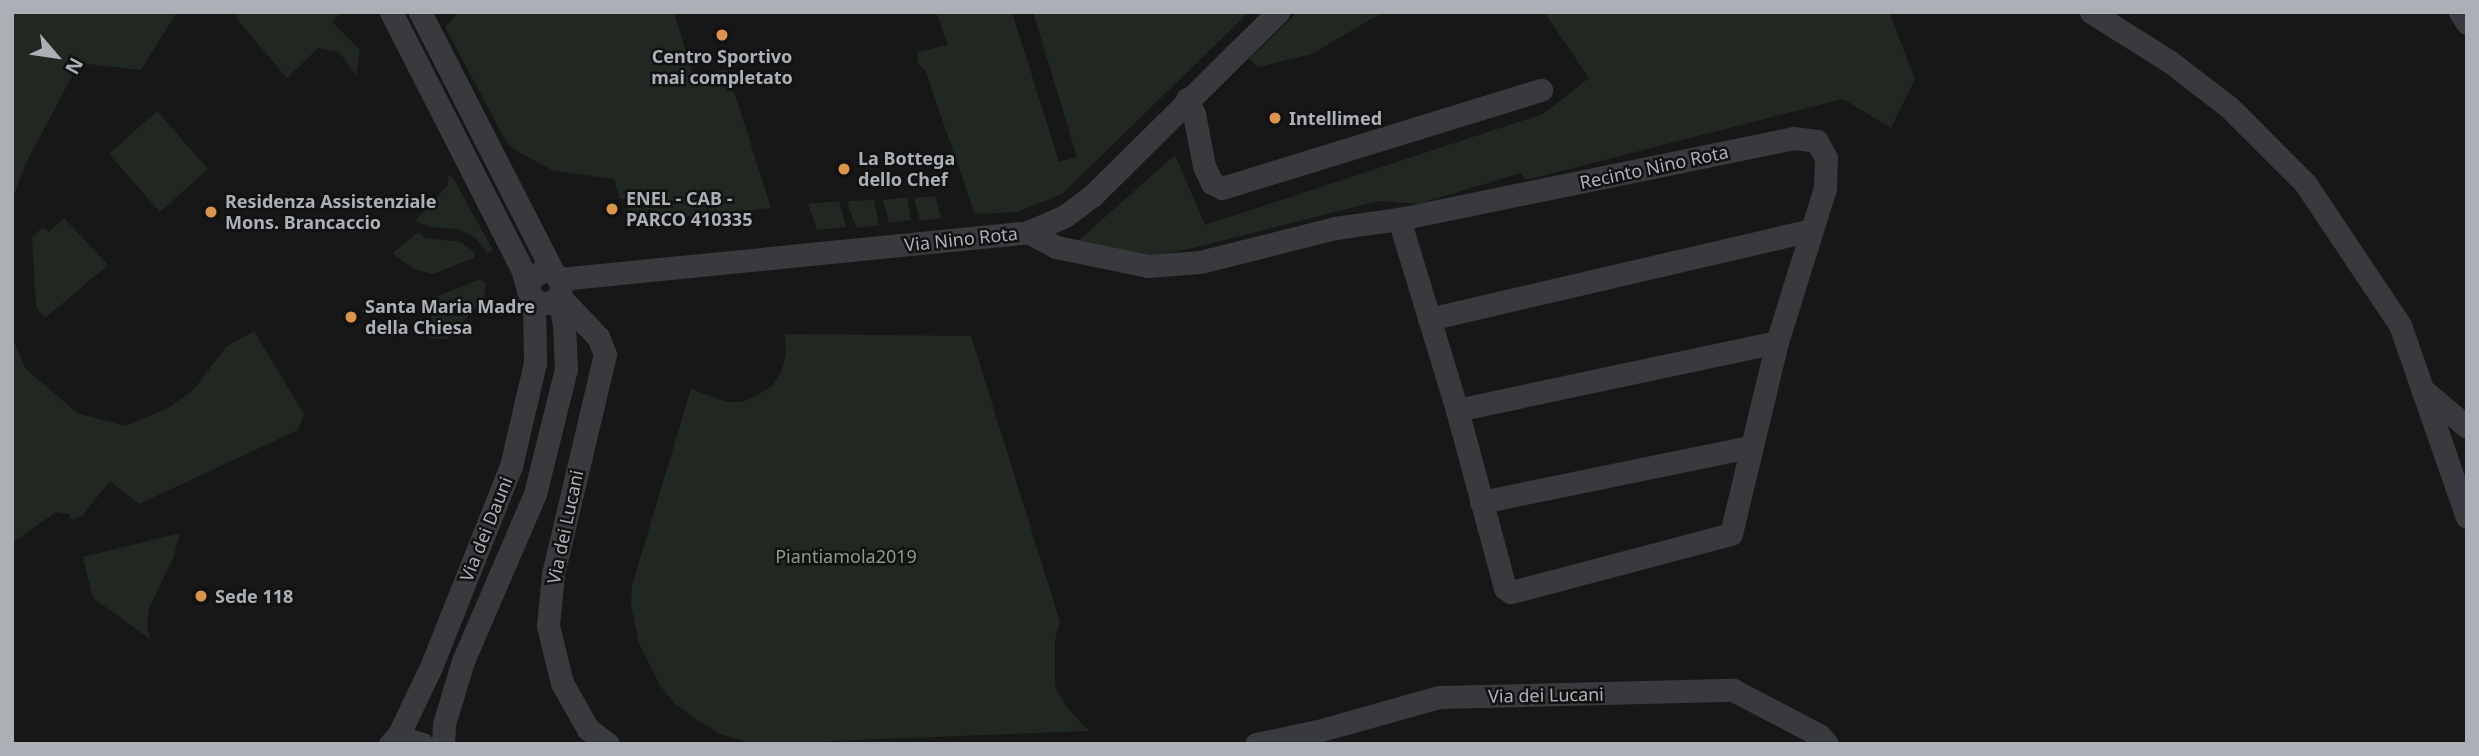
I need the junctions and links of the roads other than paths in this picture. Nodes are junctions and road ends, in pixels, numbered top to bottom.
1 (391, 12) edge
2 (1278, 12) edge
3 (2091, 12) edge
4 (2460, 12) edge
5 (424, 14) edge
6 (2467, 23) edge
7 (1541, 90) dead end
8 (1187, 99) junction
9 (1399, 219) junction
10 (1810, 230) junction
11 (1028, 232) junction
12 (557, 282) junction
13 (531, 295) junction
14 (1429, 319) junction
15 (598, 337) junction
16 (1777, 342) junction
17 (565, 347) junction
18 (2422, 389) junction
19 (1457, 410) junction
20 (2467, 427) edge
21 (1750, 447) junction
22 (1481, 502) junction
23 (2467, 517) edge
24 (437, 650) junction
25 (463, 661) junction
26 (391, 744) edge
27 (422, 744) edge
28 (443, 744) edge
29 (608, 744) edge
30 (1256, 744) edge
31 (1827, 744) edge

1 - 13 street, Via dei Dauni
2 - 8 street, Via Nino Rota
3 - 18 street
4 - 6 street
5 - 12 street, Via dei Dauni
7 - 8 street
8 - 11 street, Via Nino Rota
9 - 10 street, Recinto Nino Rota
9 - 11 street, Recinto Nino Rota
9 - 14 street, Recinto Nino Rota
10 - 14 street
10 - 16 street, Recinto Nino Rota
11 - 12 street, Via Nino Rota
12 - 13 street
12 - 15 street
12 - 17 street, Via dei Dauni
13 - 24 street, Via dei Dauni
14 - 19 street, Recinto Nino Rota
15 - 17 street
15 - 29 street, Via dei Lucani
16 - 19 street
16 - 21 street, Recinto Nino Rota
17 - 25 street, Via dei Dauni
18 - 20 street
18 - 23 street
19 - 22 street, Recinto Nino Rota
21 - 22 street
21 - 22 street, Recinto Nino Rota
24 - 25 street
24 - 26 street, Via dei Dauni
25 - 28 street, Via dei Dauni
26 - 27 street
30 - 31 street, Via dei Lucani

